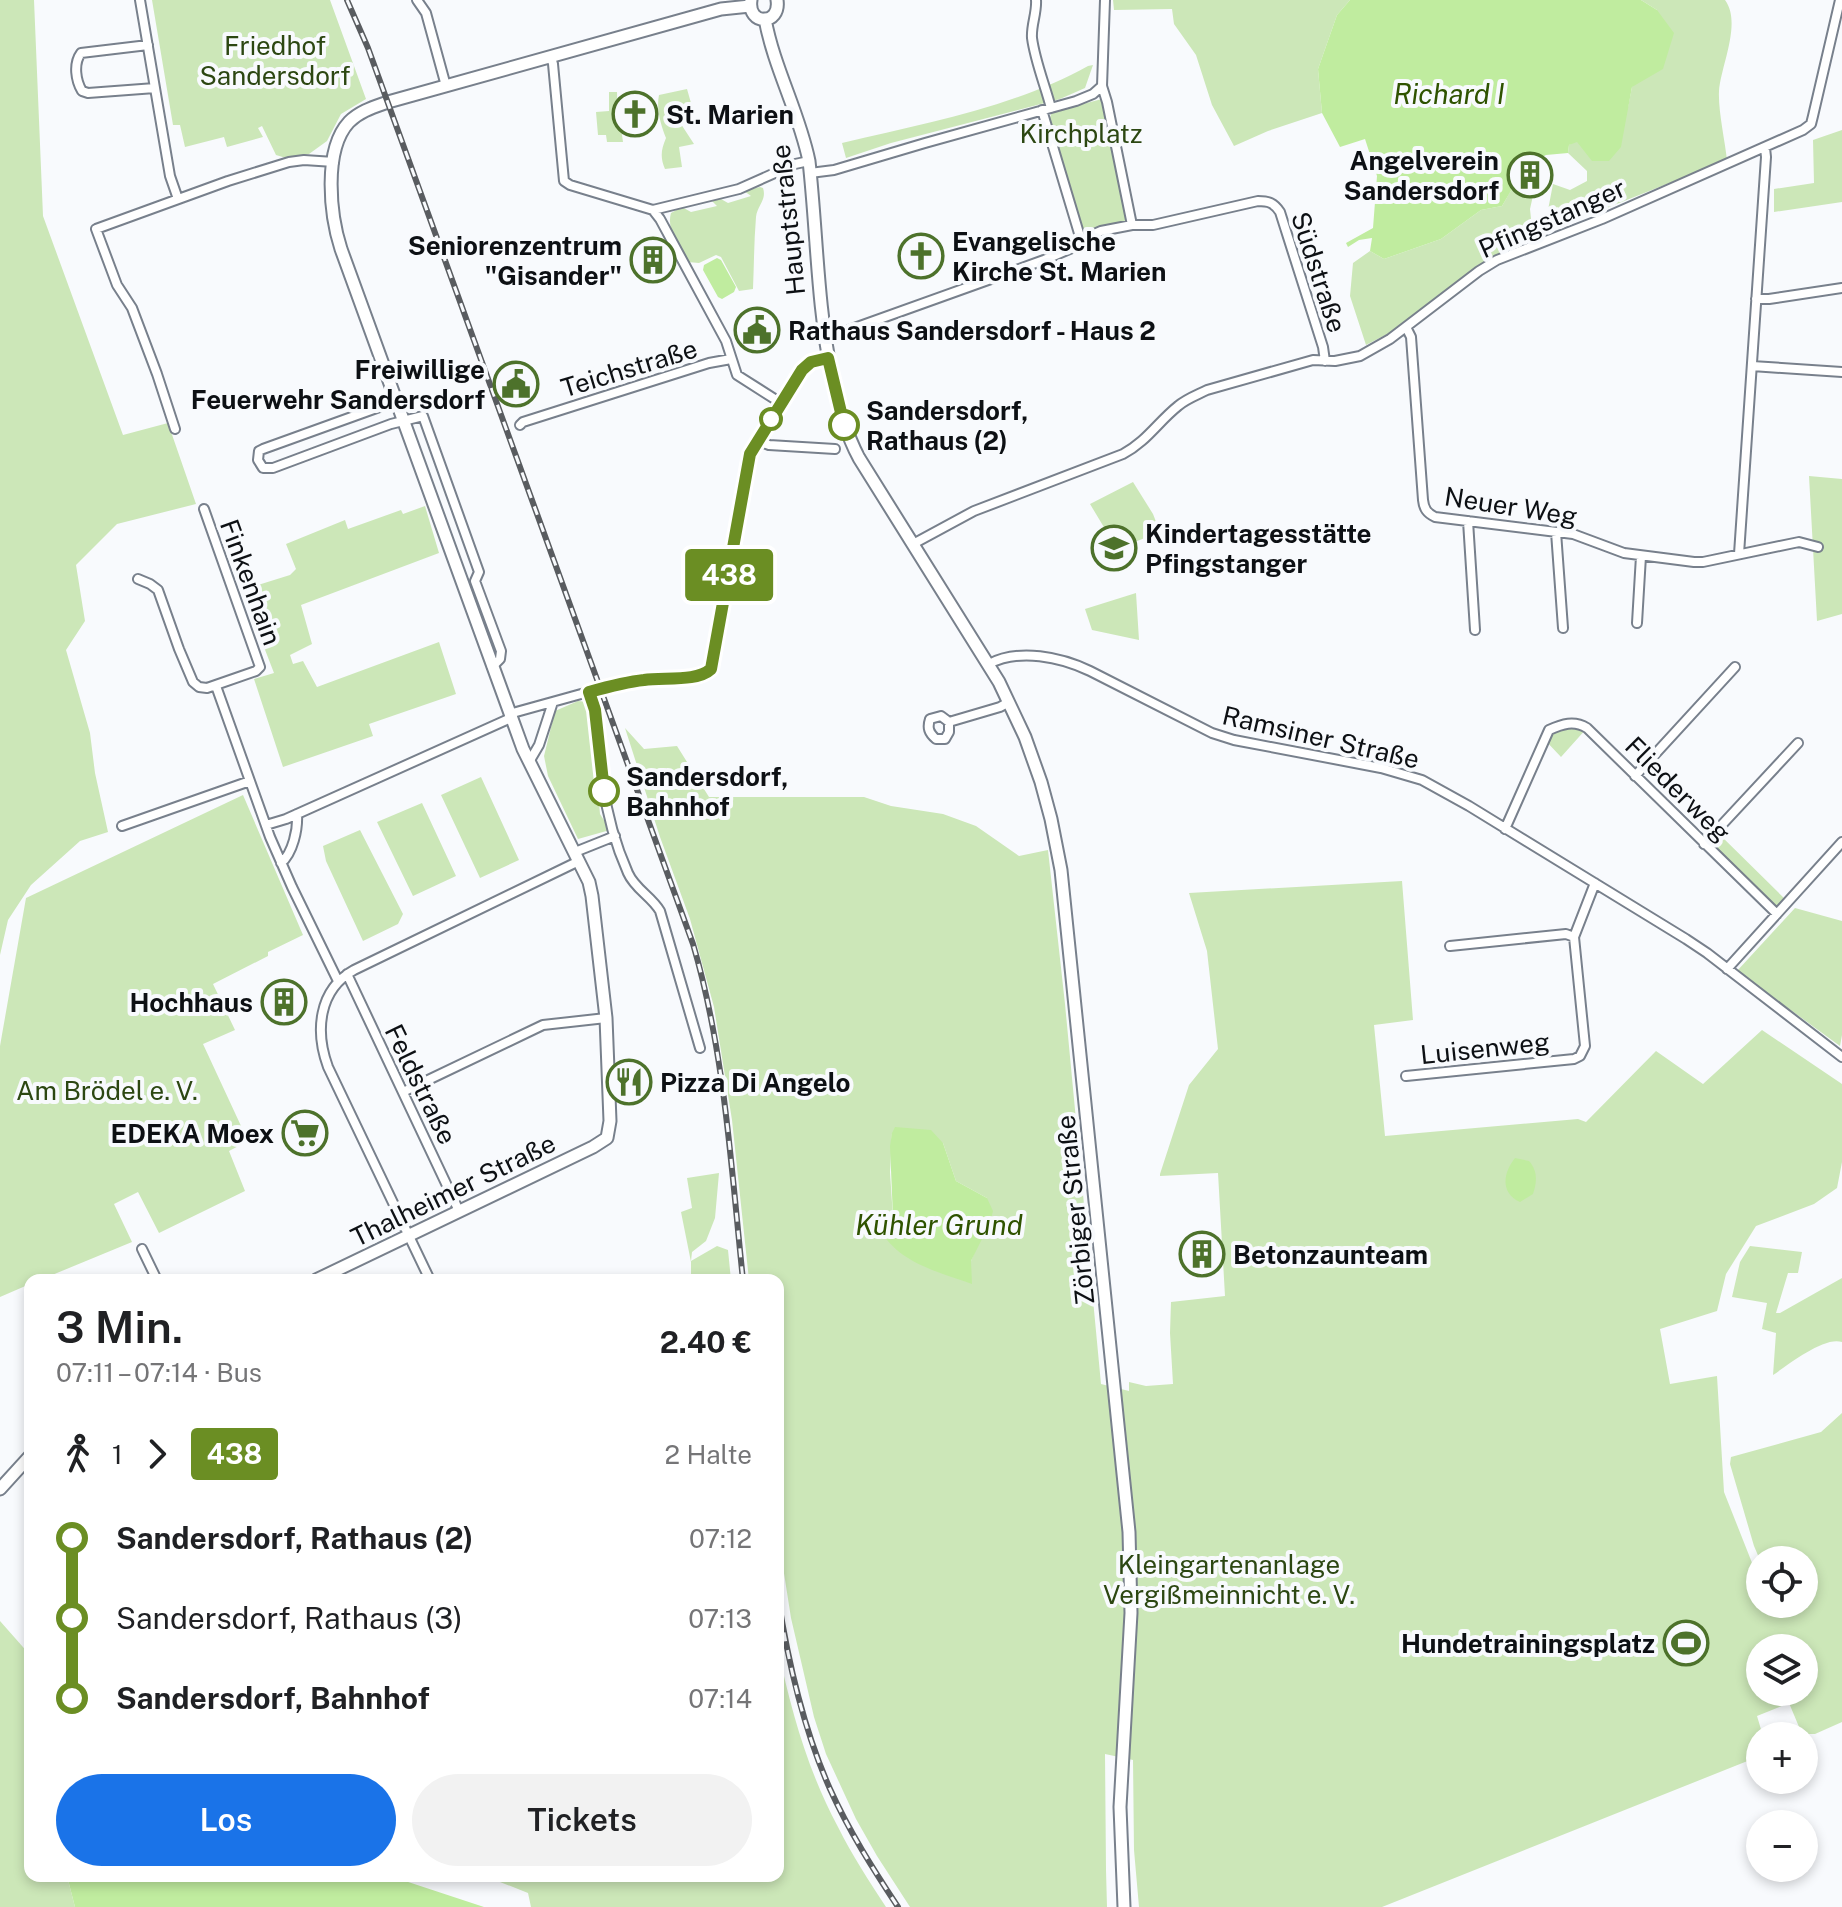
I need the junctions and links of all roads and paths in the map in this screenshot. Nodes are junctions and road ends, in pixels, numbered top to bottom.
1 (140, 0) edge
2 (417, 0) edge
3 (777, 0) edge
4 (1036, 0) edge
5 (1105, 0) edge
6 (1840, 0) edge
7 (750, 3) edge
8 (765, 19) junction
9 (148, 45) junction
10 (1829, 48) junction
11 (1840, 50) edge
12 (551, 57) junction
13 (446, 86) junction
14 (1102, 86) junction
15 (155, 88) junction
16 (1046, 109) junction
17 (1765, 148) junction
18 (334, 162) junction
19 (810, 167) junction
20 (178, 199) junction
21 (653, 210) junction
22 (1132, 225) junction
23 (1081, 240) junction
24 (1842, 288) edge
25 (1756, 299) junction
26 (1406, 327) junction
27 (824, 336) junction
28 (828, 358) junction
29 (731, 359) junction
30 (1325, 361) junction
31 (1752, 366) junction
32 (1842, 372) edge
33 (396, 401) junction
34 (781, 403) junction
35 (404, 422) junction
36 (520, 425) dead end
37 (175, 429) dead end
38 (758, 441) junction
39 (835, 449) dead end
40 (454, 504) junction
41 (204, 509) dead end
42 (436, 510) junction
43 (1468, 521) junction
44 (1556, 532) junction
45 (913, 544) junction
46 (1818, 547) dead end
47 (1739, 554) junction
48 (1641, 556) junction
49 (138, 579) dead end
50 (461, 581) junction
51 (475, 581) junction
52 (1637, 623) dead end
53 (1563, 628) dead end
54 (1475, 630) dead end
55 (989, 664) junction
56 (492, 667) junction
57 (1735, 667) dead end
58 (216, 686) junction
59 (589, 692) junction
60 (553, 702) junction
61 (1009, 702) junction
62 (510, 716) junction
63 (949, 722) dead end
64 (1798, 743) dead end
65 (529, 762) junction
66 (1635, 776) junction
67 (250, 781) junction
68 (297, 814) junction
69 (266, 825) junction
70 (122, 826) dead end
71 (1505, 829) junction
72 (615, 836) junction
73 (1842, 842) edge
74 (1704, 844) junction
75 (577, 857) junction
76 (281, 863) junction
77 (1595, 883) junction
78 (1777, 914) junction
79 (1574, 937) junction
80 (1450, 946) dead end
81 (1727, 969) junction
82 (347, 974) junction
83 (338, 981) junction
84 (606, 1018) junction
85 (700, 1048) dead end
86 (1842, 1057) edge
87 (1406, 1076) dead end
88 (403, 1092) junction
89 (459, 1211) junction
90 (409, 1235) junction
91 (142, 1249) dead end
92 (154, 1274) edge
93 (328, 1274) edge
94 (427, 1274) edge
95 (24, 1463) edge
96 (0, 1489) edge
97 (1124, 1907) edge

1 - 9 street
2 - 13 street
3 - 8 street
4 - 16 street
5 - 14 street
6 - 10 street, Pfingstanger
7 - 8 street
7 - 12 street
8 - 19 street, Hauptstraße
9 - 15 street
9 - 15 street
10 - 11 street
10 - 17 street, Pfingstanger
12 - 13 street
12 - 21 street
13 - 18 street
14 - 16 street
14 - 22 street
15 - 20 street
16 - 19 street
16 - 23 street
17 - 25 street
17 - 26 street, Pfingstanger
18 - 20 street
18 - 33 street
19 - 21 street
19 - 27 street, Hauptstraße
20 - 37 street
21 - 29 street
22 - 23 street
22 - 30 street, Südstraße
23 - 27 street
24 - 25 street
25 - 31 street
26 - 30 street, Pfingstanger
26 - 43 street, Neuer Weg
27 - 28 street, Hauptstraße
28 - 34 street
28 - 45 street, Hauptstraße
29 - 34 street, Teichstraße
29 - 36 street, Teichstraße
30 - 45 street, Pfingstanger
31 - 32 street
31 - 47 street
33 - 35 street
33 - 35 street
34 - 38 street
35 - 40 street
35 - 42 street
38 - 39 street
38 - 59 street
40 - 42 street
40 - 51 street
41 - 58 street, Finkenhain
42 - 50 street
43 - 44 street, Neuer Weg
43 - 54 street
44 - 48 street, Neuer Weg
44 - 53 street
45 - 55 street, Zörbiger Straße
46 - 47 street, Neuer Weg
47 - 48 street, Neuer Weg
48 - 52 street
49 - 58 street
50 - 51 street
50 - 56 street
51 - 56 street
55 - 61 street, Zörbiger Straße
55 - 71 street, Ramsiner Straße
56 - 62 street
57 - 66 street
58 - 67 street
59 - 60 street
59 - 72 street
60 - 62 street
60 - 65 street
61 - 63 street
61 - 97 street, Zörbiger Straße
62 - 65 street
62 - 68 street
64 - 74 street
65 - 75 street
66 - 71 street, Fliederweg
66 - 74 street, Fliederweg
67 - 69 street
67 - 70 street
68 - 69 street
68 - 76 street
69 - 76 street
71 - 77 street, Ramsiner Straße
72 - 75 street
72 - 85 street
73 - 78 street
74 - 78 street, Fliederweg
75 - 82 street
75 - 84 street
76 - 83 street
77 - 79 street, Luisenweg
77 - 81 street, Ramsiner Straße
78 - 81 street
79 - 80 street
79 - 87 street, Luisenweg
81 - 86 street, Ramsiner Straße
82 - 83 street
82 - 88 street, Feldstraße
83 - 90 street
84 - 88 street
84 - 89 street, Thalheimer Straße
88 - 89 street, Feldstraße
89 - 90 street, Thalheimer Straße
90 - 93 street, Thalheimer Straße
90 - 94 street
91 - 92 street
95 - 96 street

